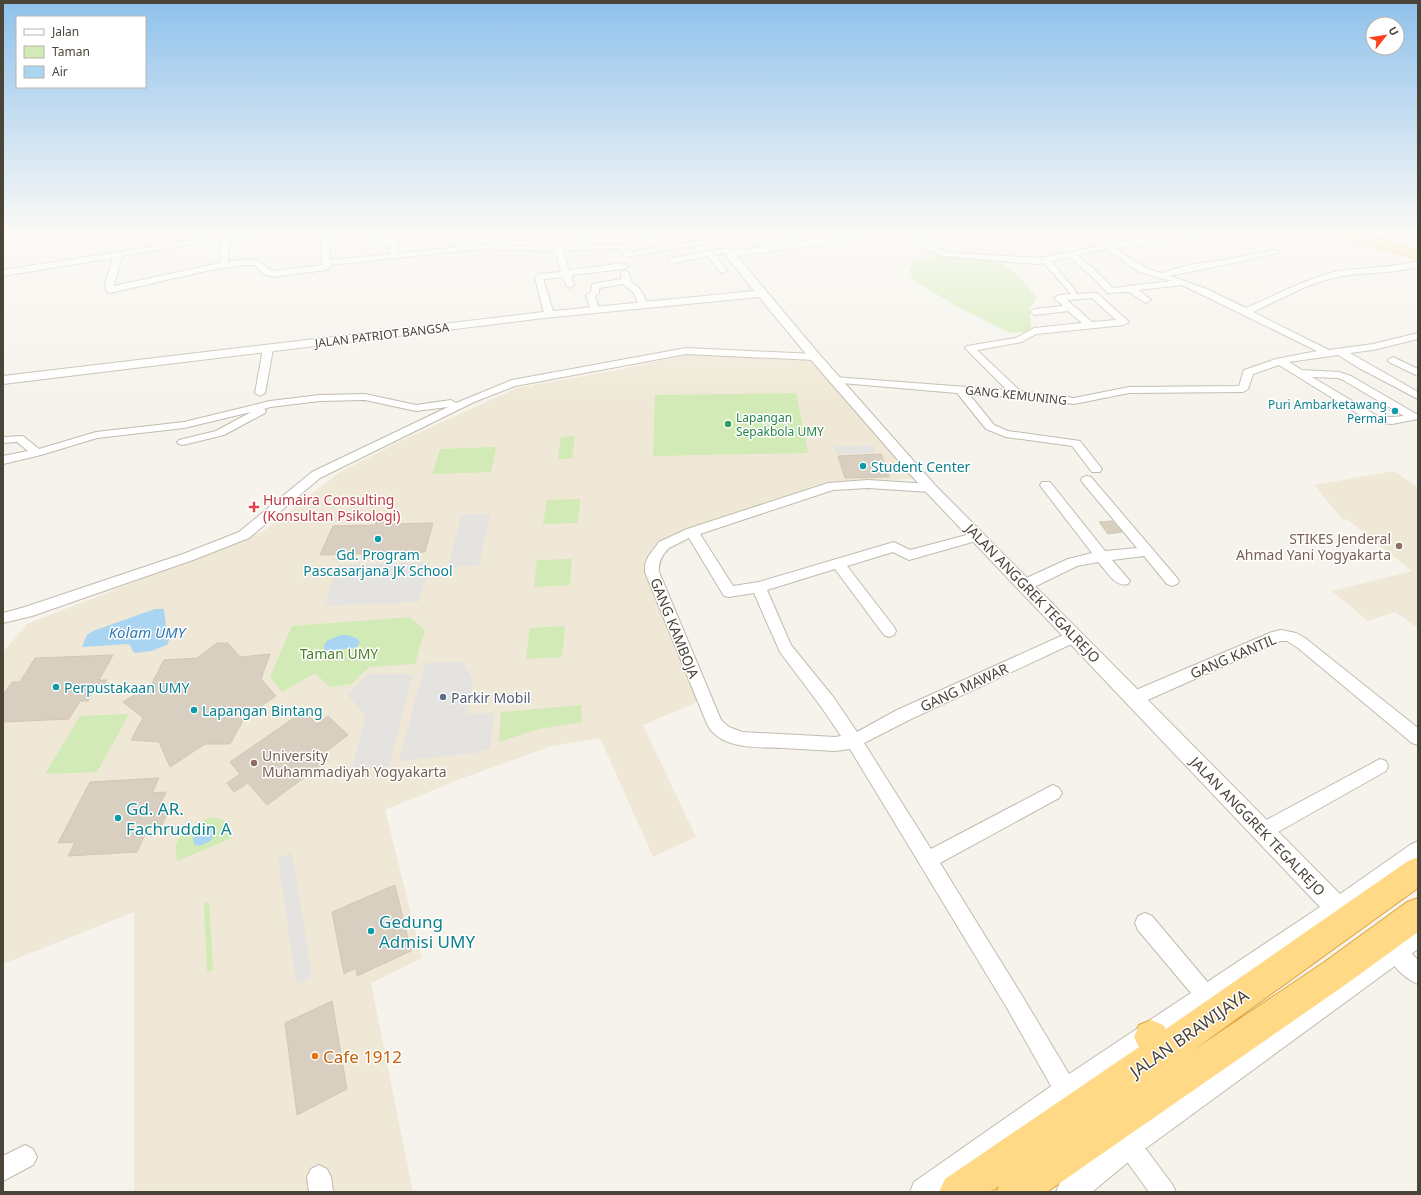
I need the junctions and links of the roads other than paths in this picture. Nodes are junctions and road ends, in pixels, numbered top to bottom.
1 (542, 289) edge
2 (595, 289) edge
3 (633, 289) edge
4 (759, 289) edge
5 (1069, 289) edge
6 (1109, 289) edge
7 (1126, 289) edge
8 (1132, 289) edge
9 (1199, 289) edge
10 (1294, 289) edge
11 (1111, 291) junction
12 (1072, 292) junction
13 (762, 293) junction
14 (1061, 294) dead end
15 (1146, 300) dead end
16 (642, 304) junction
17 (1070, 308) junction
18 (594, 309) junction
19 (1035, 312) dead end
20 (1245, 312) junction
21 (549, 314) junction
22 (1090, 326) junction
23 (1418, 336) edge
24 (268, 349) junction
25 (1339, 350) junction
26 (1326, 352) junction
27 (814, 357) junction
28 (1393, 360) dead end
29 (1280, 361) junction
30 (1300, 373) junction
31 (1418, 373) edge
32 (3, 380) edge
33 (834, 380) junction
34 (960, 389) junction
35 (1415, 392) edge
36 (260, 393) dead end
37 (1018, 394) junction
38 (470, 400) junction
39 (295, 401) junction
40 (3, 440) edge
41 (183, 442) dead end
42 (36, 453) junction
43 (3, 460) edge
44 (1096, 469) dead end
45 (1087, 480) dead end
46 (1046, 485) dead end
47 (930, 488) junction
48 (692, 532) junction
49 (978, 536) junction
50 (1148, 551) junction
51 (1102, 557) junction
52 (838, 564) junction
53 (1124, 580) dead end
54 (1172, 581) dead end
55 (1025, 585) junction
56 (759, 587) junction
57 (3, 618) edge
58 (888, 631) dead end
59 (1075, 636) junction
60 (1135, 698) junction
61 (1418, 738) edge
62 (854, 741) junction
63 (1380, 766) dead end
64 (1053, 794) dead end
65 (1263, 831) junction
66 (1418, 852) edge
67 (928, 860) junction
68 (1418, 871) edge
69 (1418, 913) edge
70 (1344, 914) junction
71 (1145, 923) dead end
72 (1418, 934) edge
73 (1395, 951) junction
74 (1418, 974) edge
75 (1208, 998) junction
76 (1157, 1044) junction
77 (1067, 1092) junction
78 (1128, 1144) junction
79 (25, 1157) dead end
80 (3, 1169) edge
81 (924, 1192) edge
82 (958, 1192) edge
83 (1015, 1192) edge
84 (1070, 1192) edge
85 (1164, 1192) edge

1 - 21 street
2 - 18 street
3 - 16 street
4 - 13 street, JALAN ANGGREK TEGALREJO
5 - 12 street
6 - 11 street
7 - 11 street
8 - 15 street
9 - 20 street
10 - 20 street
11 - 12 street
12 - 14 street
13 - 16 street, JALAN PATRIOT BANGSA
13 - 27 street, JALAN ANGGREK TEGALREJO
16 - 18 street, JALAN PATRIOT BANGSA
17 - 19 street
17 - 22 street
17 - 22 street
18 - 21 street, JALAN PATRIOT BANGSA
20 - 26 street
21 - 24 street, JALAN PATRIOT BANGSA
22 - 37 street
23 - 25 street, GANG KEMUNING
24 - 32 street, JALAN PATRIOT BANGSA
24 - 36 street
25 - 26 street, GANG KEMUNING
25 - 35 street
26 - 29 street, GANG KEMUNING
27 - 33 street, JALAN ANGGREK TEGALREJO
27 - 38 street
28 - 31 street
29 - 30 street
29 - 37 street, GANG KEMUNING
30 - 30 street
33 - 34 street, GANG KEMUNING
33 - 47 street, JALAN ANGGREK TEGALREJO
34 - 37 street, GANG KEMUNING
34 - 44 street
38 - 39 street
38 - 57 street
39 - 41 street
39 - 42 street
40 - 42 street
42 - 43 street
45 - 50 street
46 - 51 street
47 - 48 street, GANG KAMBOJA
47 - 49 street, JALAN ANGGREK TEGALREJO
48 - 56 street
48 - 62 street, GANG KAMBOJA
49 - 52 street
49 - 55 street, JALAN ANGGREK TEGALREJO
50 - 51 street
50 - 54 street
51 - 53 street
51 - 55 street
52 - 56 street
52 - 58 street
55 - 59 street, JALAN ANGGREK TEGALREJO
56 - 62 street
59 - 60 street, JALAN ANGGREK TEGALREJO
59 - 62 street, GANG MAWAR
60 - 61 street, GANG KANTIL
60 - 65 street, JALAN ANGGREK TEGALREJO
62 - 67 street
63 - 65 street
64 - 67 street
65 - 70 street, JALAN ANGGREK TEGALREJO
66 - 70 street
67 - 77 street
68 - 70 highway, JALAN BRAWIJAYA
69 - 83 highway
70 - 75 street
70 - 76 highway, JALAN BRAWIJAYA
71 - 75 street
72 - 73 street
73 - 74 street
73 - 78 street
75 - 76 street
76 - 77 street
76 - 82 highway, JALAN BRAWIJAYA
77 - 81 street
78 - 84 street
78 - 85 street
79 - 80 street

